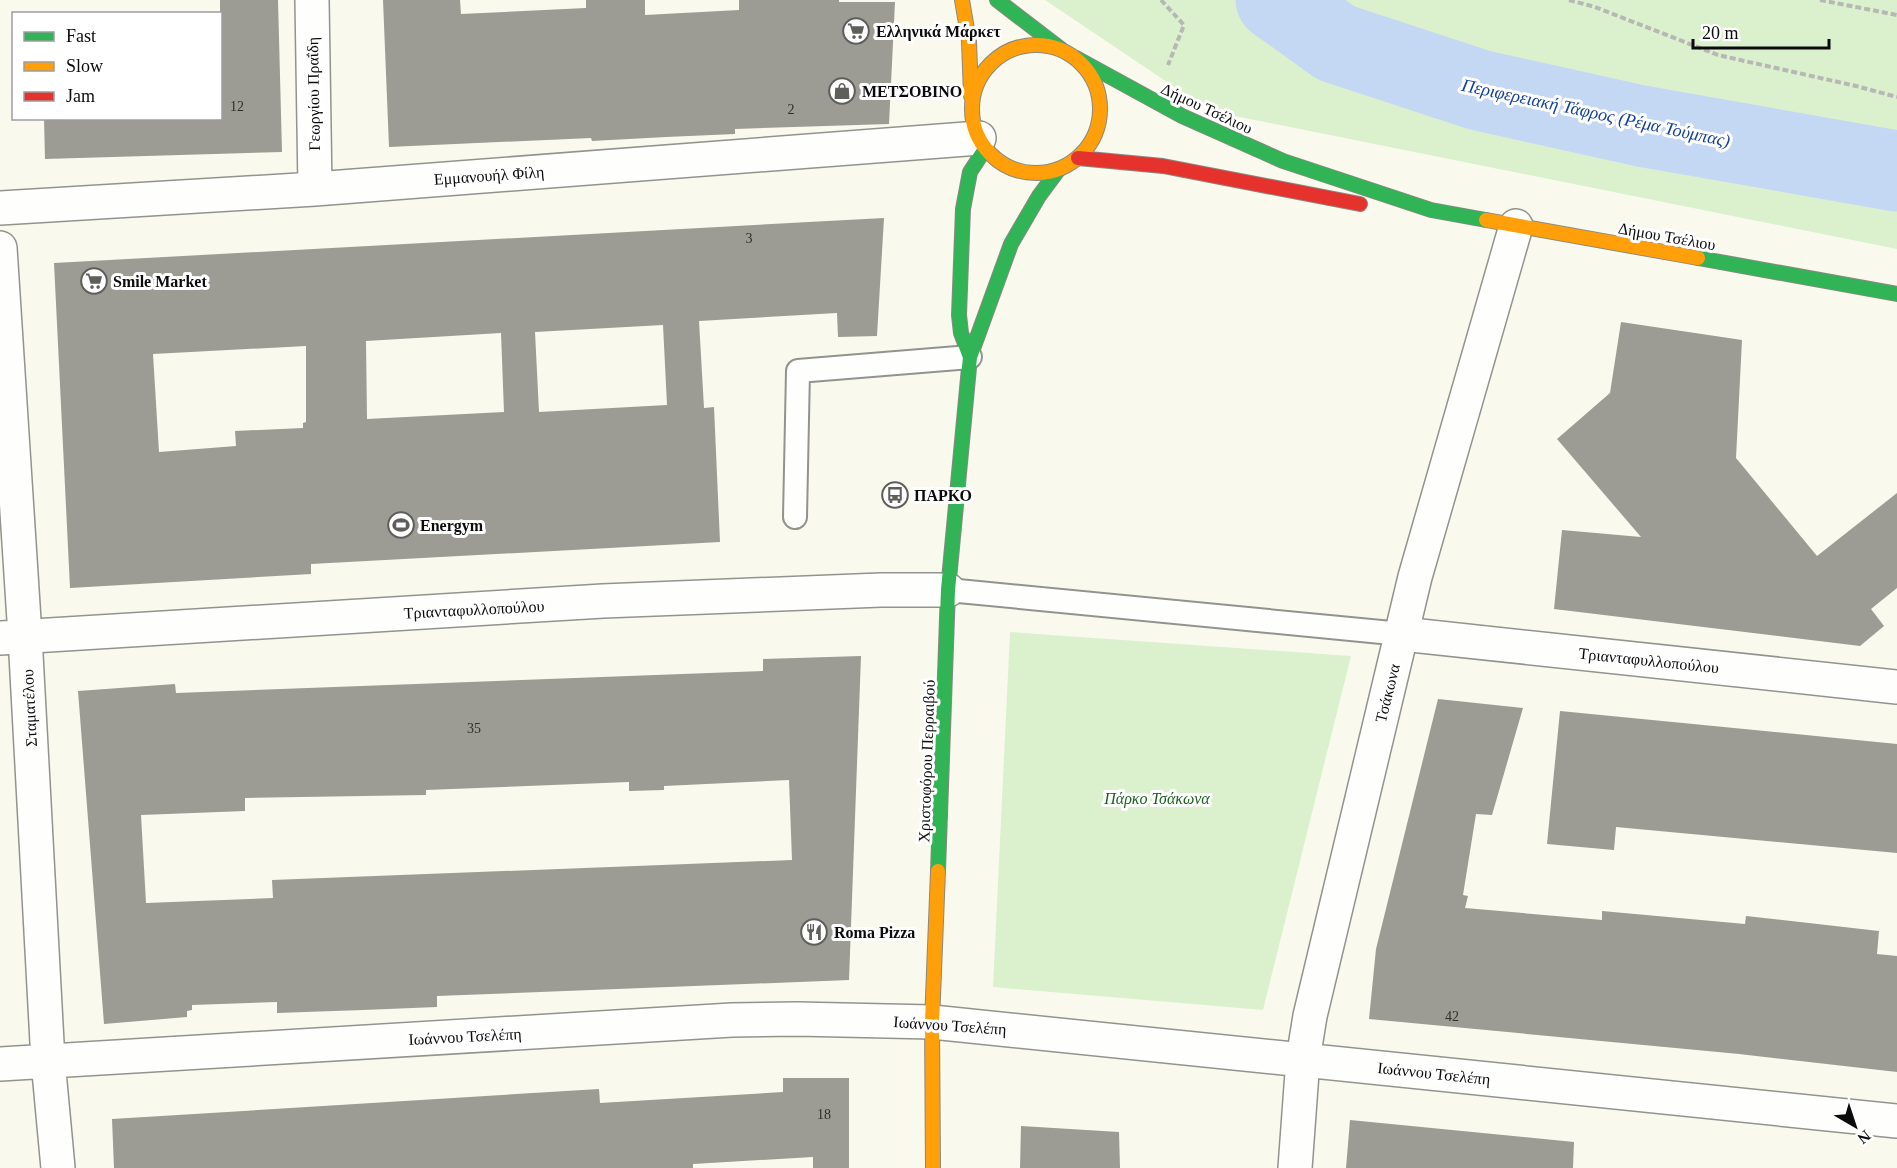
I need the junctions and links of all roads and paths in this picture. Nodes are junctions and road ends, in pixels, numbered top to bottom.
1 (312, 0) edge
2 (962, 0) edge
3 (997, 0) edge
4 (1161, 0) edge
5 (1569, 0) edge
6 (1820, 0) edge
7 (1897, 15) edge
8 (1062, 50) junction
9 (1076, 58) junction
10 (1897, 97) edge
11 (1153, 101) junction
12 (979, 131) junction
13 (1078, 158) junction
14 (1059, 169) junction
15 (315, 189) junction
16 (0, 208) edge
17 (1431, 210) junction
18 (1516, 226) junction
19 (0, 248) edge
20 (1897, 294) edge
21 (970, 357) junction
22 (795, 517) dead end
23 (948, 590) junction
24 (1402, 634) junction
25 (12, 637) edge
26 (1897, 687) edge
27 (932, 1022) junction
28 (1303, 1059) junction
29 (48, 1061) junction
30 (0, 1064) edge
31 (1897, 1121) edge
32 (58, 1168) edge
33 (933, 1168) edge
34 (1295, 1168) edge

1 - 15 street, Γεωργίου Πραΐδη
2 - 12 street
3 - 8 street
4 - 11 path
5 - 10 path
6 - 7 path
8 - 9 street
8 - 12 street
9 - 11 street, Δήμου Τσέλιου
9 - 13 street
11 - 17 street, Δήμου Τσέλιου
12 - 14 street
12 - 15 street, Εμμανουήλ Φίλη
12 - 21 street, Χριστοφόρου Περραιβού
13 - 14 street
13 - 17 street, Δήμου Τσέλιου
14 - 21 street, Χριστοφόρου Περραιβού
15 - 16 street, Εμμανουήλ Φίλη
17 - 18 street, Δήμου Τσέλιου
18 - 20 street, Δήμου Τσέλιου
18 - 24 street, Τσάκωνα
19 - 25 street, Σταματέλου
21 - 22 lane
21 - 23 street, Χριστοφόρου Περραιβού
23 - 24 lane
23 - 25 street, Τριανταφυλλοπούλου
23 - 27 street, Χριστοφόρου Περραιβού
24 - 26 street, Τριανταφυλλοπούλου
24 - 28 street, Τσάκωνα
25 - 29 street, Σταματέλου
27 - 28 street, Ιωάννου Τσελέπη
27 - 29 street, Ιωάννου Τσελέπη
27 - 33 street, Χριστοφόρου Περραιβού
28 - 31 street, Ιωάννου Τσελέπη
28 - 34 street, Τσάκωνα
29 - 30 street, Ιωάννου Τσελέπη
29 - 32 street, Σταματέλου

